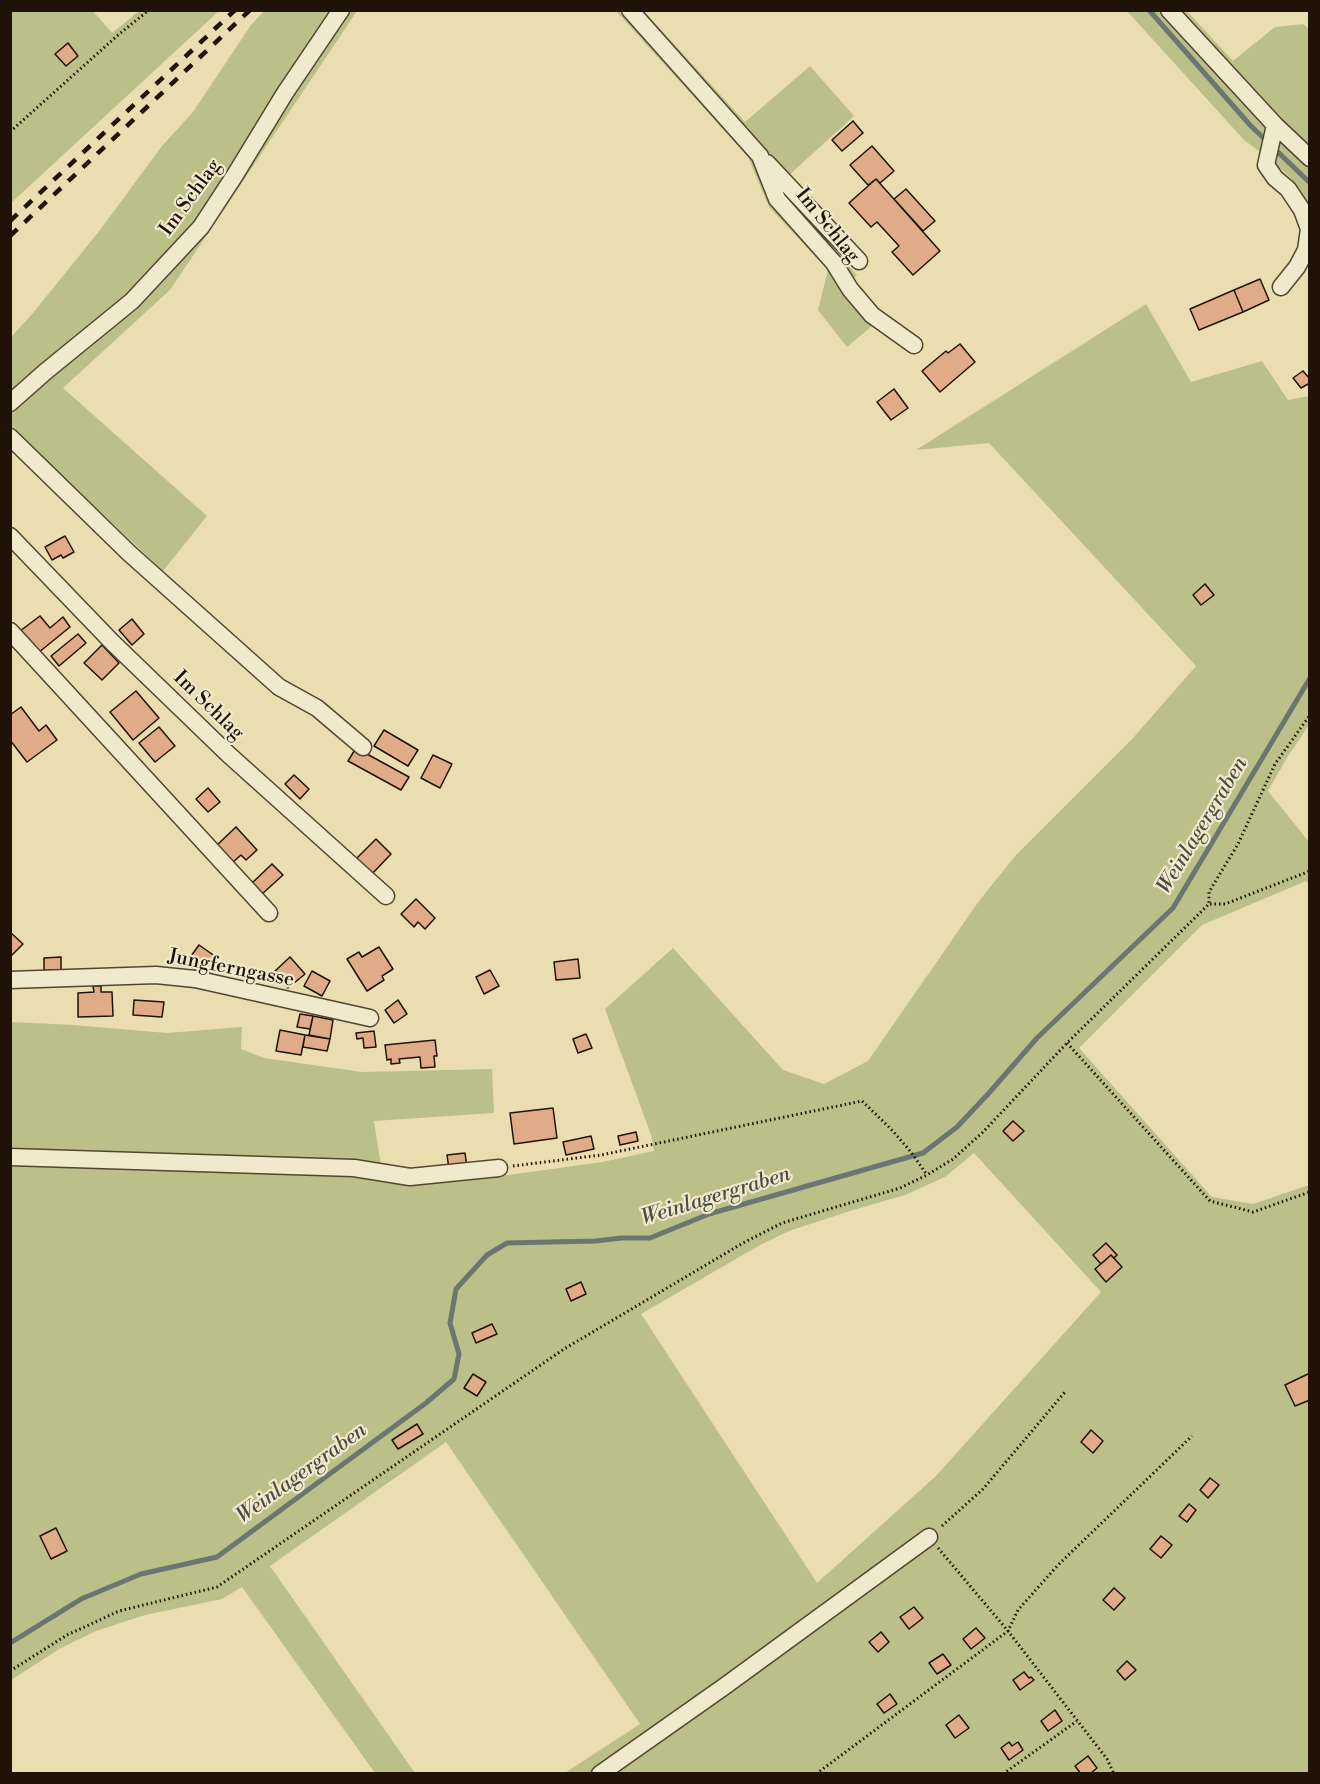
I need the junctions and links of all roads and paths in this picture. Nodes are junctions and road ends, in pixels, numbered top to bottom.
1 (148, 10) edge
2 (341, 10) edge
3 (630, 10) edge
4 (1169, 10) edge
5 (10, 132) edge
6 (1272, 138) junction
7 (760, 156) junction
8 (1310, 158) edge
9 (859, 261) dead end
10 (1281, 287) dead end
11 (914, 345) dead end
12 (10, 403) edge
13 (10, 436) edge
14 (10, 536) edge
15 (10, 631) edge
16 (1310, 715) edge
17 (363, 747) dead end
18 (1310, 871) edge
19 (386, 896) dead end
20 (1209, 904) junction
21 (269, 913) dead end
22 (10, 980) edge
23 (370, 1018) dead end
24 (1067, 1043) junction
25 (10, 1157) edge
26 (499, 1168) joint
27 (927, 1175) junction
28 (1310, 1192) edge
29 (1065, 1392) dead end
30 (1192, 1436) dead end
31 (929, 1537) junction
32 (1008, 1631) junction
33 (10, 1671) edge
34 (1077, 1721) junction
35 (600, 1773) edge
36 (816, 1773) edge
37 (1003, 1773) edge
38 (1114, 1773) edge

1 - 5 path
2 - 12 street, Im Schlag
3 - 7 street, Im Schlag
4 - 6 street
6 - 8 street
6 - 10 street
7 - 9 street
7 - 11 street, Im Schlag
13 - 17 street
14 - 19 street, Im Schlag
15 - 21 street
16 - 20 path
18 - 20 path
20 - 24 path
22 - 23 street, Jungferngasse
24 - 27 path
24 - 28 path
25 - 26 street
26 - 27 path
27 - 33 path
29 - 31 path
30 - 32 path
31 - 32 path
31 - 35 street
32 - 34 path
32 - 36 path
34 - 37 path
34 - 38 path

